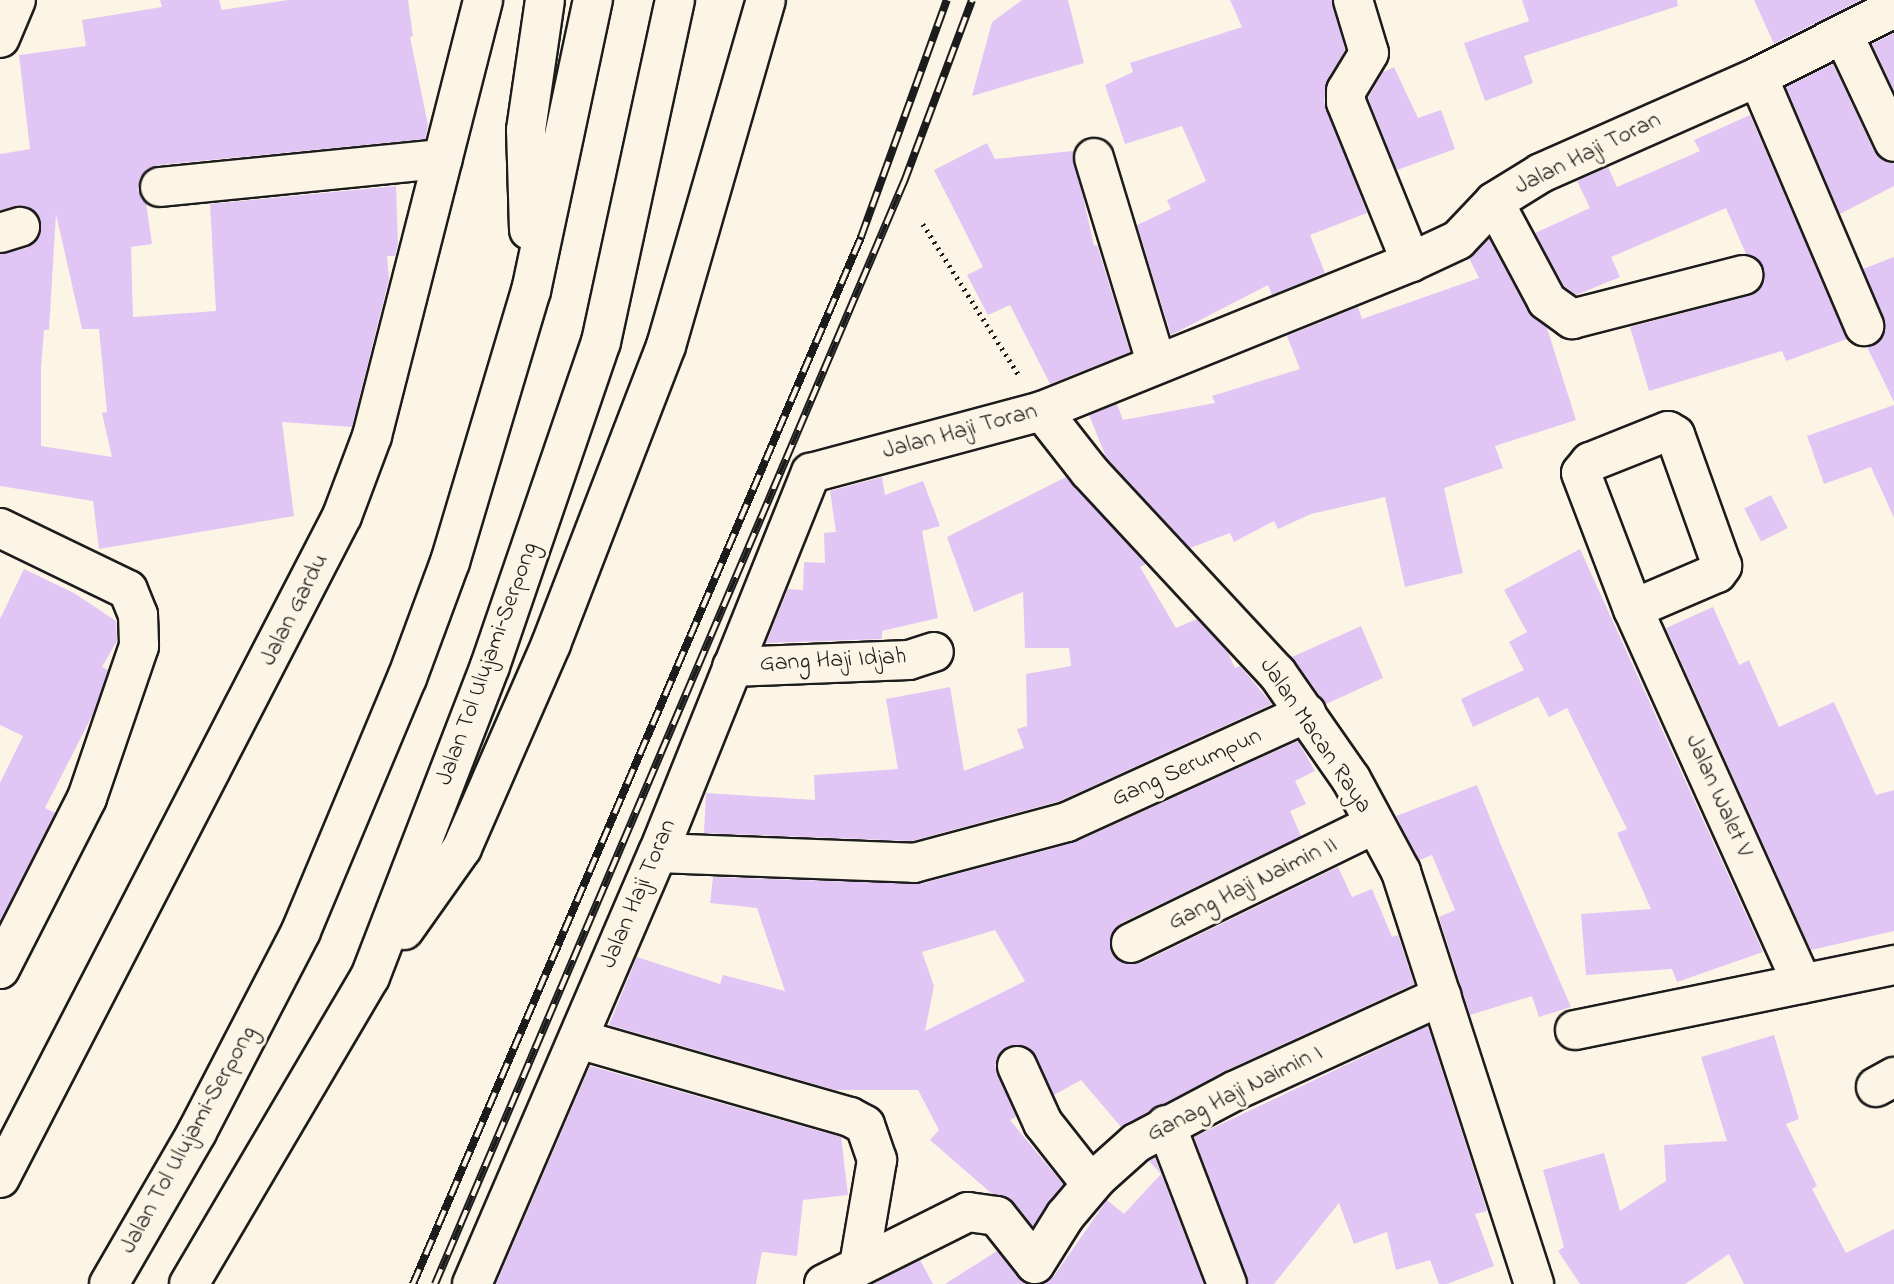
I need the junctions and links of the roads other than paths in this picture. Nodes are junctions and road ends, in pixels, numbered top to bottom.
1 (16, 0) edge
2 (484, 0) edge
3 (545, 0) edge
4 (593, 0) edge
5 (675, 0) edge
6 (766, 0) edge
7 (1353, 0) edge
8 (1894, 8) edge
9 (1844, 36) junction
10 (0, 38) edge
11 (1758, 77) junction
12 (1894, 142) edge
13 (1094, 158) dead end
14 (443, 159) junction
15 (160, 187) dead end
16 (1494, 202) junction
17 (1411, 262) junction
18 (1743, 275) dead end
19 (531, 292) junction
20 (1864, 326) dead end
21 (1156, 362) junction
22 (1042, 411) junction
23 (3, 538) edge
24 (1633, 609) junction
25 (934, 652) dead end
26 (732, 667) junction
27 (1306, 713) junction
28 (1375, 824) junction
29 (658, 853) junction
30 (1131, 943) dead end
31 (1894, 965) edge
32 (0, 969) edge
33 (370, 977) junction
34 (1802, 984) junction
35 (1441, 996) junction
36 (1575, 1030) dead end
37 (578, 1039) junction
38 (1017, 1066) dead end
39 (1166, 1125) junction
40 (0, 1178) edge
41 (1091, 1184) junction
42 (859, 1265) junction
43 (109, 1284) edge
44 (188, 1284) edge
45 (472, 1284) edge
46 (824, 1284) edge
47 (1227, 1284) edge
48 (1534, 1284) edge

1 - 10 main road
2 - 14 main road, Jalan Gardu
3 - 19 main road
4 - 19 main road, Jalan Tol Ulujami–Serpong
5 - 33 main road, Jalan Tol Ulujami–Serpong
6 - 33 main road
7 - 17 main road
8 - 9 main road, Jalan Haji Toran
9 - 11 main road, Jalan Haji Toran
9 - 12 main road
11 - 16 main road, Jalan Haji Toran
11 - 20 main road
13 - 21 main road
14 - 15 main road
14 - 40 main road, Jalan Gardu
16 - 17 main road, Jalan Haji Toran
16 - 18 main road
17 - 21 main road, Jalan Haji Toran
19 - 43 main road, Jalan Tol Ulujami–Serpong
21 - 22 main road, Jalan Haji Toran
22 - 26 main road, Jalan Haji Toran
22 - 27 main road, Jalan Macan Raya
23 - 32 main road
24 - 24 main road, Jalan Walet V
24 - 34 main road, Jalan Walet V
25 - 26 main road, Gang Haji Idjah
26 - 29 main road, Jalan Haji Toran
27 - 28 main road, Jalan Macan Raya
27 - 29 main road, Gang Serumpun
28 - 30 main road, Gang Haji Naimin II
28 - 35 main road, Jalan Macan Raya
29 - 37 main road, Jalan Haji Toran
31 - 34 main road
33 - 44 main road, Jalan Tol Ulujami–Serpong
34 - 36 main road
35 - 39 main road, Ganag Haji Naimin I
35 - 48 main road, Jalan Macan Raya
37 - 42 main road
37 - 45 main road, Jalan Haji Toran
38 - 41 main road
39 - 41 main road, Ganag Haji Naimin I
39 - 47 main road
41 - 42 main road, Ganag Haji Naimin I
42 - 46 main road

